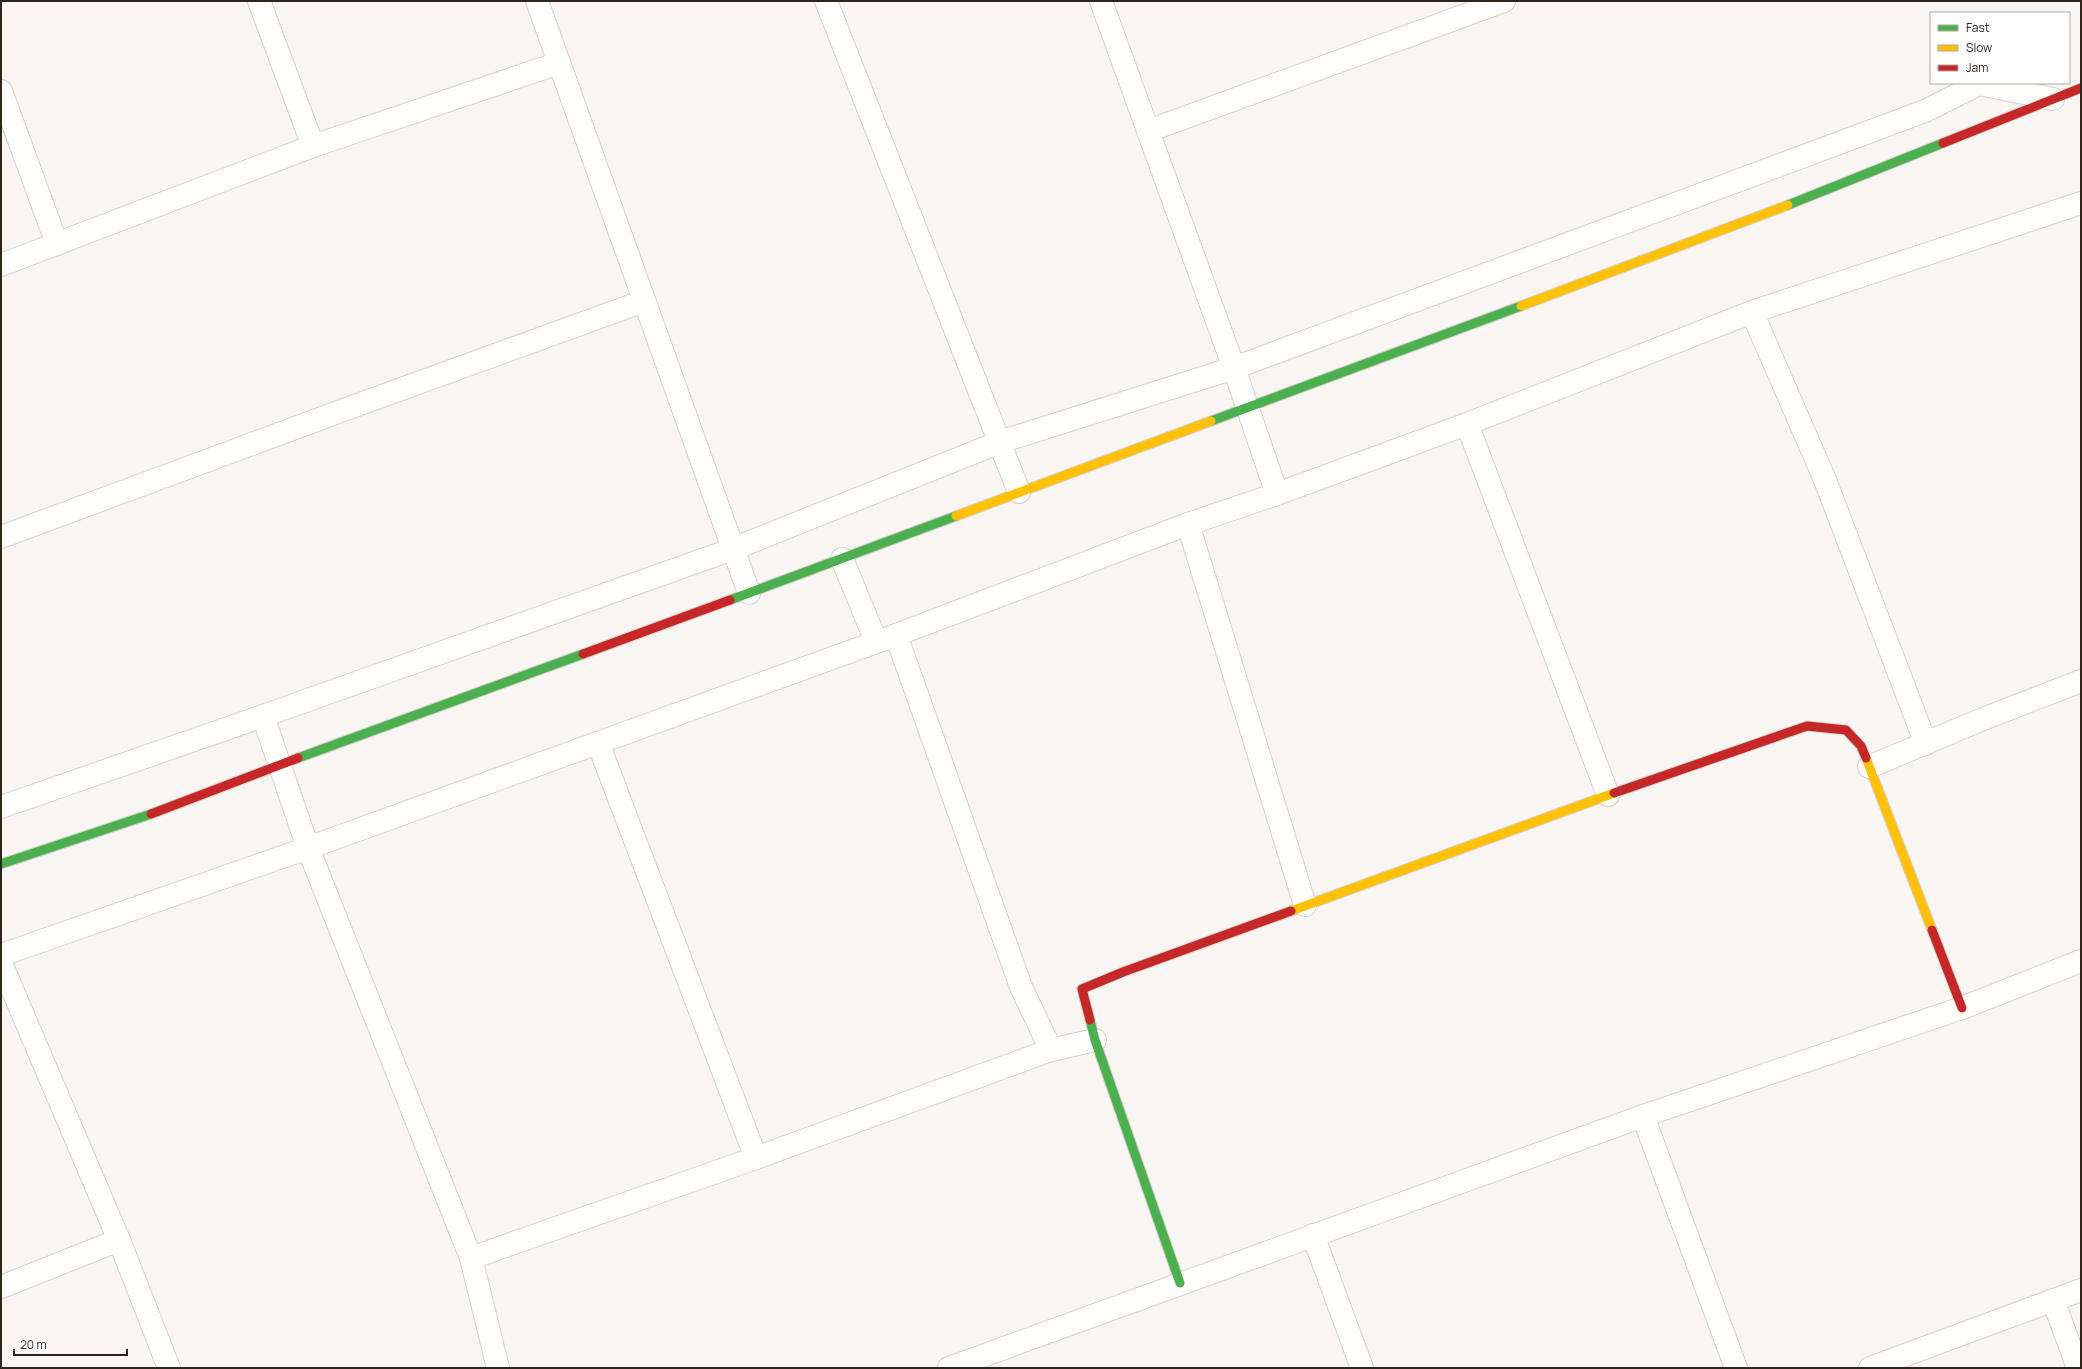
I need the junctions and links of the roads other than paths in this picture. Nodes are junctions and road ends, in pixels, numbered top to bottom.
1 (259, 1) edge
2 (537, 1) edge
3 (826, 1) edge
4 (1101, 1) edge
5 (1504, 1) edge
6 (559, 63) junction
7 (2081, 88) edge
8 (1, 91) edge
9 (2053, 99) junction
10 (1148, 131) junction
11 (313, 146) junction
12 (2081, 203) edge
13 (57, 244) junction
14 (1, 265) edge
15 (644, 301) junction
16 (1752, 312) junction
17 (1234, 368) junction
18 (1248, 407) junction
19 (1467, 424) junction
20 (1000, 442) junction
21 (1019, 492) junction
22 (1277, 494) junction
23 (1188, 524) junction
24 (1, 537) edge
25 (733, 548) junction
26 (842, 559) junction
27 (749, 593) junction
28 (886, 638) junction
29 (2081, 680) edge
30 (263, 716) junction
31 (598, 743) junction
32 (1926, 744) junction
33 (279, 765) junction
34 (1869, 767) junction
35 (1608, 794) junction
36 (1, 807) edge
37 (308, 848) junction
38 (1, 864) edge
39 (1305, 905) junction
40 (1, 955) edge
41 (2081, 961) edge
42 (1, 963) edge
43 (1962, 1008) junction
44 (1095, 1040) junction
45 (1052, 1050) junction
46 (1643, 1116) junction
47 (756, 1158) junction
48 (1313, 1235) junction
49 (120, 1240) junction
50 (471, 1258) junction
51 (1180, 1283) junction
52 (1, 1287) edge
53 (2081, 1290) edge
54 (2053, 1300) junction
55 (170, 1368) edge
56 (498, 1368) edge
57 (949, 1368) edge
58 (1362, 1368) edge
59 (1736, 1368) edge
60 (1870, 1368) edge
61 (2078, 1368) edge

1 - 11 street
2 - 6 street
3 - 20 street
4 - 10 street
5 - 10 street
6 - 11 street
6 - 15 street
7 - 9 street
8 - 13 street
9 - 17 street
9 - 18 street
10 - 17 street
11 - 13 street
12 - 16 street
13 - 14 street
15 - 24 street
15 - 25 street
16 - 19 street
16 - 32 street
17 - 18 street
17 - 20 street
18 - 21 street
18 - 22 street
19 - 22 street
19 - 35 street
20 - 21 street
20 - 25 street
21 - 26 street
22 - 23 street
23 - 28 street
23 - 39 street
25 - 27 street
25 - 30 street
26 - 27 street
26 - 28 street
27 - 33 street
28 - 31 street
28 - 45 street
29 - 32 street
30 - 33 street
30 - 36 street
31 - 37 street
31 - 47 street
32 - 34 street
33 - 37 street
33 - 38 street
34 - 35 street
34 - 43 street
35 - 39 street
37 - 40 street
37 - 50 street
39 - 44 street
41 - 43 street
42 - 49 street
43 - 46 street
44 - 45 street
44 - 51 street
45 - 47 street
46 - 48 street
46 - 59 street
47 - 50 street
48 - 51 street
48 - 58 street
49 - 52 street
49 - 55 street
50 - 56 street
51 - 57 street
53 - 54 street
54 - 60 street
54 - 61 street

